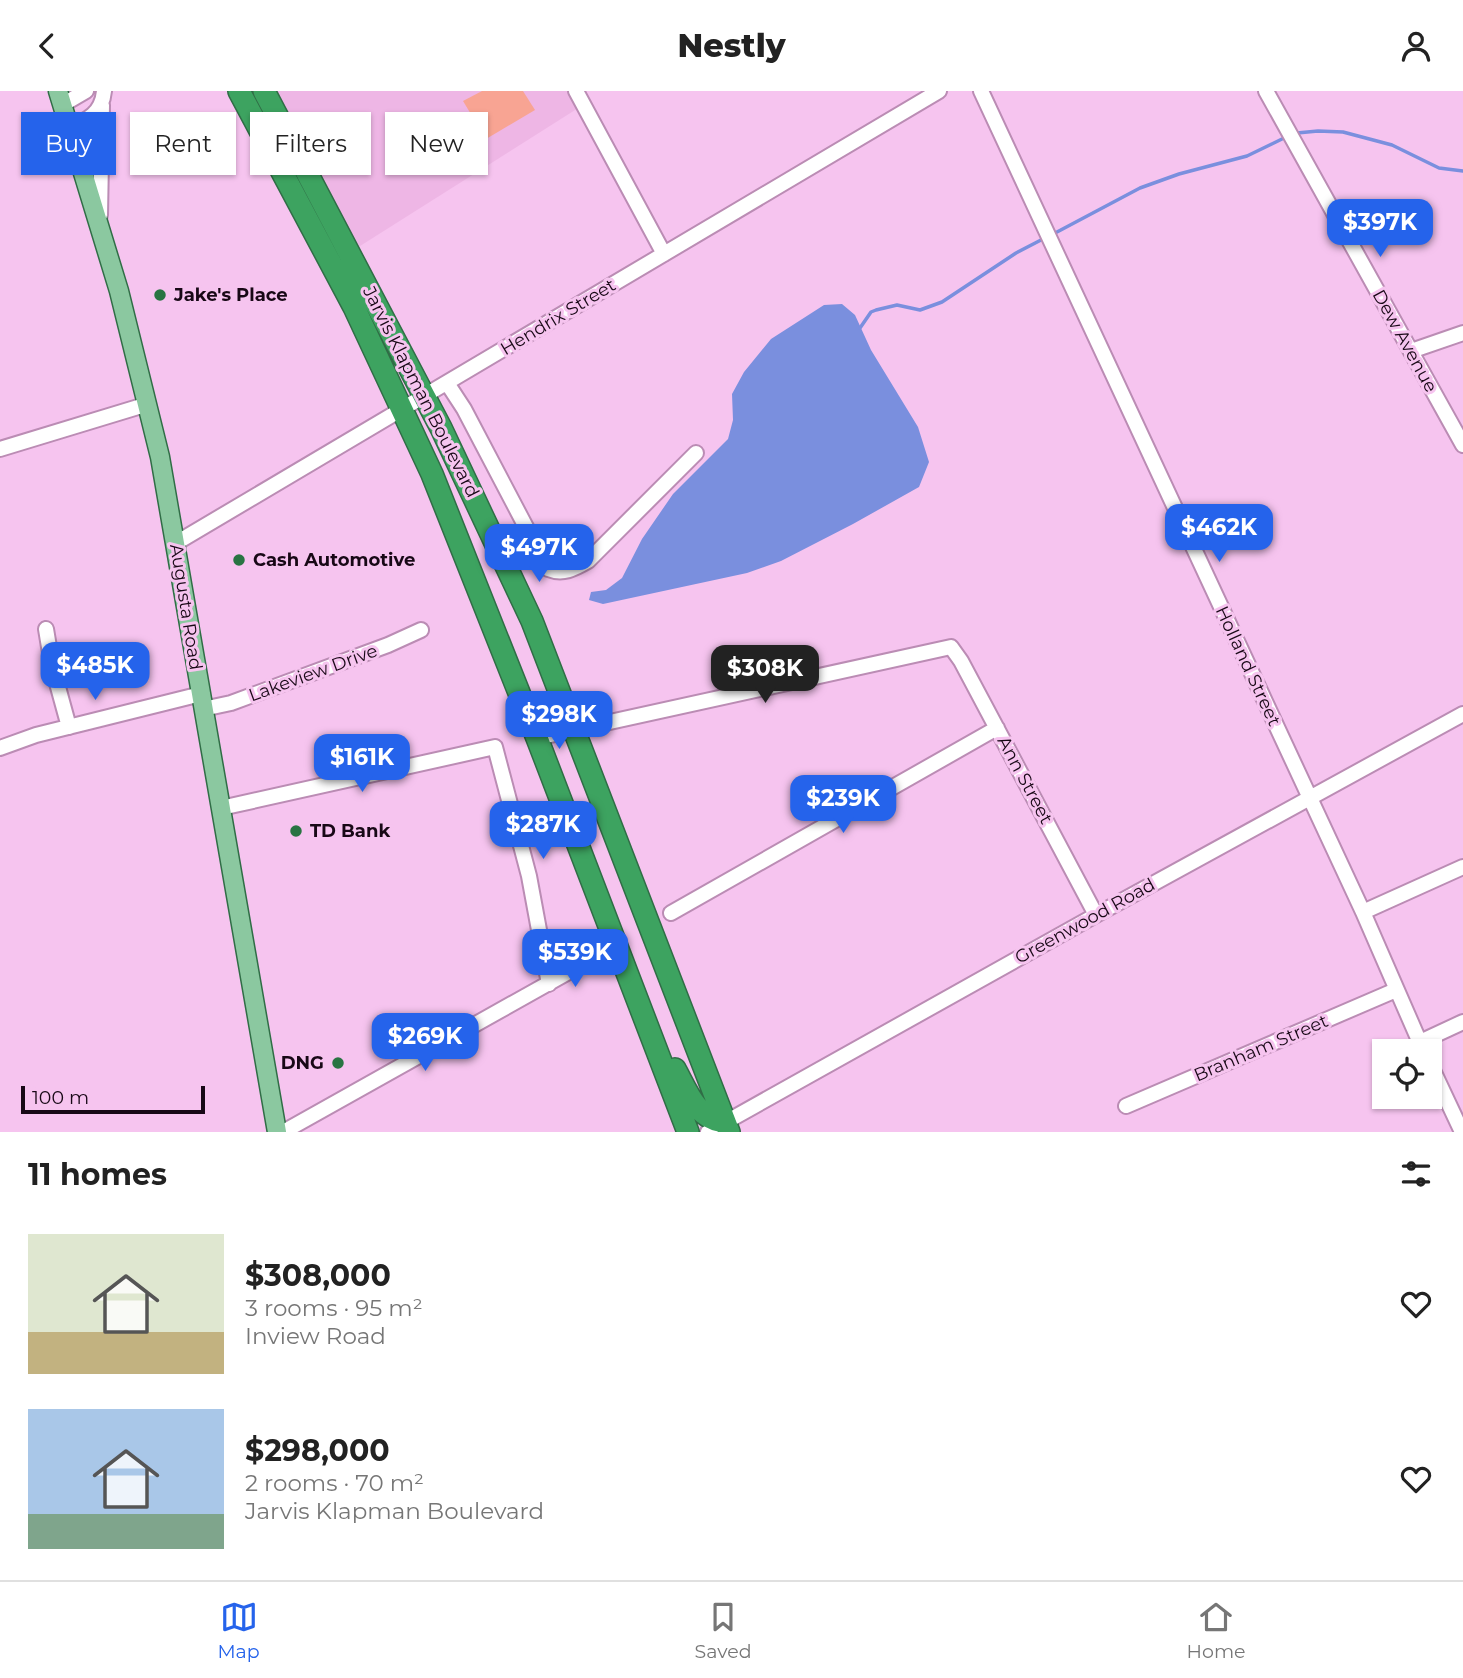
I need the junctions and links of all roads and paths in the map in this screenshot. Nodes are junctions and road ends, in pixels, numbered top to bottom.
1 (86, 91) edge
2 (239, 91) edge
3 (264, 91) edge
4 (576, 91) edge
5 (939, 91) edge
6 (981, 91) edge
7 (1266, 91) edge
8 (60, 98) edge
9 (103, 98) edge
10 (83, 175) edge
11 (99, 231) junction
12 (664, 254) junction
13 (1463, 333) edge
14 (1411, 351) junction
15 (447, 383) junction
16 (424, 396) junction
17 (148, 404) junction
18 (403, 409) junction
19 (1463, 445) edge
20 (0, 449) edge
21 (696, 453) dead end
22 (176, 543) junction
23 (46, 629) dead end
24 (421, 630) dead end
25 (202, 702) junction
26 (1463, 714) edge
27 (69, 727) junction
28 (997, 728) junction
29 (573, 730) junction
30 (537, 738) junction
31 (0, 748) edge
32 (1309, 798) junction
33 (221, 808) junction
34 (1463, 867) edge
35 (1363, 912) junction
36 (671, 913) dead end
37 (1096, 915) junction
38 (583, 964) dead end
39 (549, 984) junction
40 (1396, 990) junction
41 (635, 993) junction
42 (1463, 1022) edge
43 (1418, 1039) edge
44 (1435, 1039) edge
45 (1442, 1089) edge
46 (1126, 1105) dead end
47 (721, 1129) edge
48 (276, 1132) edge
49 (283, 1132) edge
50 (688, 1132) edge
51 (1462, 1132) edge

1 - 8 street
2 - 18 highway, Jarvis Klapman Boulevard
3 - 16 highway, Jarvis Klapman Boulevard
4 - 12 street
5 - 12 street, Hendrix Street
6 - 32 street, Holland Street
7 - 14 street, Dew Avenue
9 - 11 street
10 - 11 main road, Augusta Road
11 - 17 main road, Augusta Road
12 - 15 street, Hendrix Street
13 - 14 street
14 - 19 street, Dew Avenue
15 - 16 street, Hendrix Street
15 - 21 street
16 - 18 street, Hendrix Street
16 - 29 highway, Jarvis Klapman Boulevard
17 - 20 street
17 - 22 main road, Augusta Road
18 - 22 street, Hendrix Street
18 - 30 highway, Jarvis Klapman Boulevard
22 - 25 main road, Augusta Road
23 - 27 street
24 - 25 street, Lakeview Drive
25 - 27 street, Lakeview Drive
25 - 33 main road, Augusta Road
26 - 32 street, Greenwood Road
27 - 31 street, Lakeview Drive
28 - 29 street, Ann Street
28 - 36 street
28 - 37 street, Ann Street
29 - 30 street
29 - 47 highway, Jarvis Klapman Boulevard
30 - 41 highway, Jarvis Klapman Boulevard
32 - 35 street, Holland Street
32 - 37 street, Greenwood Road
33 - 39 street
33 - 48 main road, Augusta Road
34 - 35 street
35 - 40 street, Holland Street
37 - 47 street, Greenwood Road
38 - 39 street
39 - 49 street
40 - 43 street, Holland Street
40 - 46 street, Branham Street
41 - 47 highway
41 - 50 highway, Jarvis Klapman Boulevard
42 - 44 street
45 - 51 street

